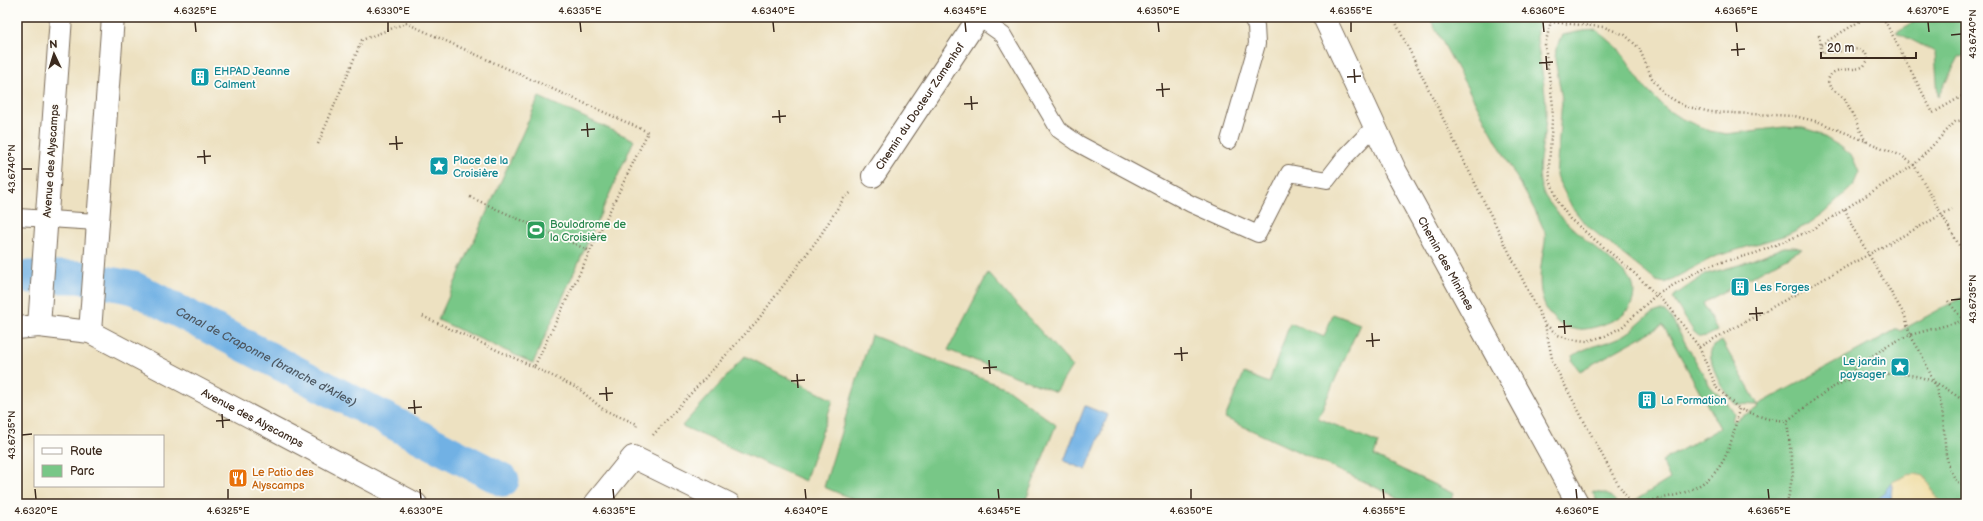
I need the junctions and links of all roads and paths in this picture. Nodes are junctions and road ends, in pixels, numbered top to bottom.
1 (61, 17) edge
2 (113, 17) edge
3 (979, 17) edge
4 (1252, 17) edge
5 (1324, 17) edge
6 (1392, 17) edge
7 (1552, 17) edge
8 (1892, 17) edge
9 (1860, 21) dead end
10 (1550, 22) junction
11 (1819, 35) dead end
12 (1821, 45) junction
13 (1966, 94) edge
14 (1966, 119) edge
15 (1374, 127) junction
16 (1229, 141) dead end
17 (1866, 142) junction
18 (318, 144) dead end
19 (1914, 165) junction
20 (873, 176) joint
21 (470, 196) dead end
22 (1845, 209) junction
23 (1952, 209) dead end
24 (1942, 214) junction
25 (17, 217) edge
26 (46, 219) junction
27 (97, 222) junction
28 (590, 251) junction
29 (1870, 254) junction
30 (1966, 254) edge
31 (1656, 295) junction
32 (1948, 301) dead end
33 (420, 315) dead end
34 (1965, 321) edge
35 (1546, 325) junction
36 (39, 326) junction
37 (17, 328) edge
38 (90, 332) junction
39 (1910, 335) junction
40 (1699, 347) junction
41 (534, 367) junction
42 (1847, 380) junction
43 (1934, 382) junction
44 (1966, 402) edge
45 (1739, 409) junction
46 (1787, 421) junction
47 (633, 457) junction
48 (1966, 487) edge
49 (416, 504) edge
50 (595, 504) edge
51 (729, 504) edge
52 (1578, 504) edge
53 (1631, 504) edge
54 (1638, 504) edge
55 (1787, 504) edge

1 - 26 main road, Avenue des Alyscamps
2 - 27 main road
3 - 15 lane
3 - 20 main road, Chemin du Docteur Zamenhof
4 - 16 lane
5 - 15 main road, Chemin des Minimes
6 - 35 path
7 - 10 path
8 - 13 path
9 - 12 path
10 - 17 path
10 - 31 path
11 - 12 path
12 - 17 path
14 - 19 path
15 - 52 main road, Chemin des Minimes
17 - 19 path
18 - 28 path
19 - 22 path
19 - 24 path
20 - 47 path
21 - 28 path
22 - 29 path
22 - 31 path
23 - 24 path
24 - 29 path
24 - 30 path
25 - 26 lane
26 - 27 lane
26 - 36 main road, Avenue des Alyscamps
27 - 38 main road
28 - 41 path
29 - 39 path
29 - 40 path
31 - 35 path
31 - 40 path
32 - 34 path
33 - 41 path
34 - 39 path
35 - 53 path
36 - 37 main road
36 - 38 main road, Avenue des Alyscamps
38 - 49 main road, Avenue des Alyscamps
39 - 42 path
39 - 43 path
40 - 45 path
41 - 47 path
42 - 43 path
42 - 46 path
43 - 44 path
43 - 48 path
45 - 46 path
45 - 54 path
46 - 55 path
47 - 50 main road
47 - 51 main road

